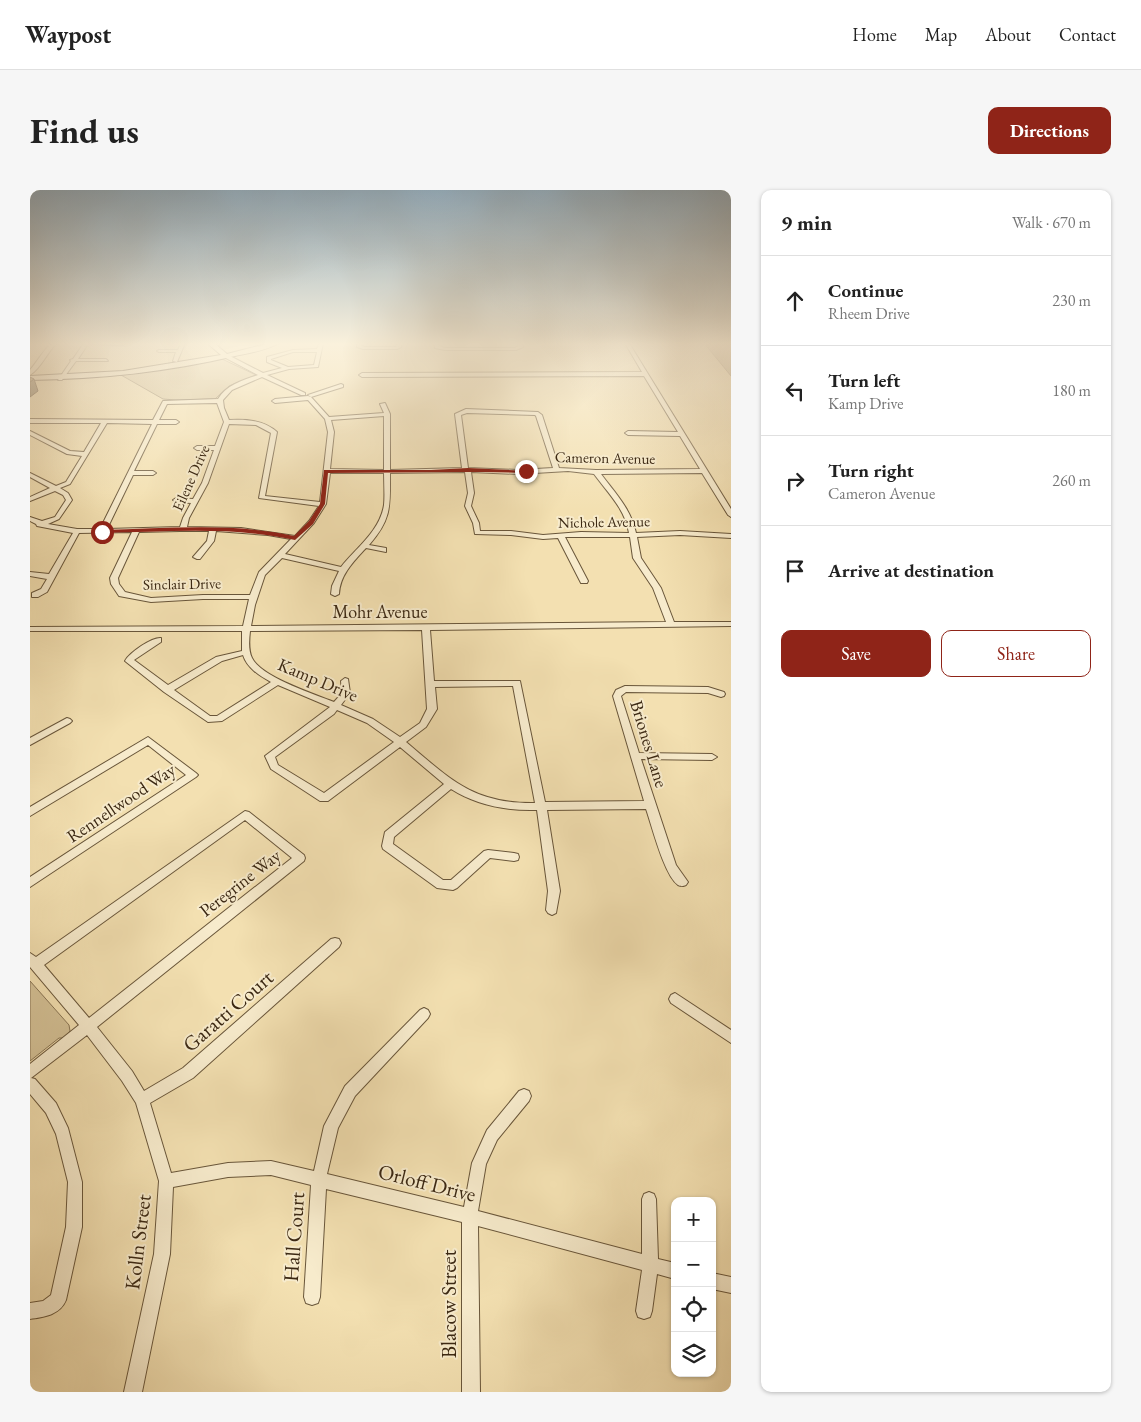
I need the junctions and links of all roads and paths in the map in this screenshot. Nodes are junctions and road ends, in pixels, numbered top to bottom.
1 (287, 399) edge
2 (309, 399) edge
3 (661, 399) edge
4 (219, 401) joint
5 (275, 401) dead end
6 (383, 404) dead end
7 (387, 414) junction
8 (328, 419) junction
9 (30, 421) edge
10 (105, 422) junction
11 (155, 422) junction
12 (176, 422) dead end
13 (227, 422) junction
14 (30, 433) edge
15 (628, 433) dead end
16 (682, 434) junction
17 (197, 448) dead end
18 (218, 448) junction
19 (85, 454) junction
20 (556, 469) junction
21 (467, 470) junction
22 (326, 471) junction
23 (703, 471) junction
24 (387, 472) junction
25 (596, 472) junction
26 (130, 473) junction
27 (153, 473) dead end
28 (30, 475) edge
29 (55, 489) junction
30 (30, 499) edge
31 (176, 500) dead end
32 (195, 501) junction
33 (323, 504) junction
34 (731, 515) edge
35 (30, 519) edge
36 (40, 525) junction
37 (30, 528) edge
38 (213, 529) junction
39 (183, 530) junction
40 (77, 531) junction
41 (136, 531) junction
42 (102, 532) junction
43 (561, 536) junction
44 (633, 536) junction
45 (731, 536) edge
46 (295, 538) junction
47 (365, 546) junction
48 (383, 550) dead end
49 (279, 555) junction
50 (197, 557) dead end
51 (343, 570) junction
52 (30, 574) edge
53 (52, 577) junction
54 (584, 581) dead end
55 (335, 594) dead end
56 (35, 595) dead end
57 (253, 597) junction
58 (671, 624) junction
59 (731, 624) edge
60 (30, 628) edge
61 (247, 628) junction
62 (426, 628) junction
63 (158, 640) dead end
64 (246, 652) junction
65 (345, 681) dead end
66 (277, 682) junction
67 (430, 684) junction
68 (167, 690) junction
69 (722, 694) dead end
70 (337, 704) junction
71 (66, 721) dead end
72 (400, 741) junction
73 (30, 742) edge
74 (636, 756) junction
75 (712, 757) dead end
76 (451, 784) junction
77 (650, 805) junction
78 (541, 806) junction
79 (30, 812) edge
80 (514, 857) dead end
81 (682, 882) dead end
82 (30, 883) edge
83 (552, 910) dead end
84 (335, 943) dead end
85 (33, 961) edge
86 (675, 999) dead end
87 (424, 1014) dead end
88 (88, 1026) junction
89 (731, 1037) edge
90 (30, 1072) edge
91 (30, 1084) edge
92 (524, 1096) dead end
93 (142, 1100) junction
94 (319, 1178) junction
95 (166, 1181) junction
96 (649, 1199) dead end
97 (470, 1216) junction
98 (650, 1265) junction
99 (671, 1270) edge
100 (716, 1282) edge
101 (731, 1285) edge
102 (312, 1297) dead end
103 (644, 1310) dead end
104 (30, 1312) edge
105 (133, 1392) edge
106 (471, 1392) edge

1 - 5 street
2 - 8 street
3 - 16 street
4 - 11 street
4 - 13 street
6 - 7 street
7 - 8 street
7 - 24 street
8 - 22 street
9 - 10 street
10 - 11 street
10 - 19 street
11 - 12 street
11 - 26 street
13 - 18 street, Eilene Drive
13 - 33 street
14 - 19 street
15 - 16 street
16 - 23 street
17 - 18 street
18 - 32 street, Eilene Drive
19 - 29 street
20 - 21 street, Cameron Avenue
20 - 21 street
20 - 25 street, Cameron Avenue
21 - 24 street, Cameron Avenue
21 - 43 street, Nichole Avenue
22 - 24 street, Cameron Avenue
22 - 33 street
23 - 25 street, Cameron Avenue
23 - 34 street
24 - 47 street
25 - 44 street
26 - 27 street
26 - 42 street
28 - 29 street
29 - 30 street
29 - 36 street
31 - 32 street
32 - 39 street, Eilene Drive
33 - 46 street
35 - 36 street
36 - 37 street
36 - 40 street
38 - 39 street
38 - 46 street
38 - 50 street
39 - 41 street
40 - 42 street
40 - 53 street
41 - 42 street
41 - 57 street, Sinclair Drive
43 - 44 street, Nichole Avenue
43 - 54 street
44 - 45 street, Nichole Avenue
44 - 58 street
46 - 49 street
47 - 48 street
47 - 51 street
49 - 51 street
49 - 57 street
51 - 55 street
52 - 53 street
53 - 56 street
57 - 61 street
58 - 59 street, Mohr Avenue
58 - 62 street, Mohr Avenue
60 - 61 street, Mohr Avenue
61 - 62 street, Mohr Avenue
61 - 64 street
62 - 67 street
63 - 68 street
64 - 66 street, Kamp Drive
64 - 68 street
65 - 70 street
66 - 68 street
66 - 70 street, Kamp Drive
67 - 72 street
67 - 78 street
69 - 74 street, Briones Lane
70 - 72 street, Kamp Drive
70 - 72 street
71 - 73 street
72 - 76 street, Kamp Drive
74 - 75 street
74 - 77 street, Briones Lane
76 - 78 street, Kamp Drive
76 - 80 street
77 - 78 street, Kamp Drive
77 - 81 street, Briones Lane
78 - 83 street
79 - 82 street, Rennellwood Way
84 - 93 street, Garatti Court
85 - 88 street, Kolln Street
85 - 88 street, Peregrine Way
86 - 89 street
87 - 94 street, Hall Court
88 - 90 street
88 - 93 street, Kolln Street
91 - 104 street
92 - 97 street, Blacow Street
93 - 95 street, Kolln Street
94 - 95 street, Orloff Drive
94 - 97 street, Orloff Drive
94 - 102 street, Hall Court
95 - 105 street, Kolln Street
96 - 98 street
97 - 98 street, Orloff Drive
97 - 106 street, Blacow Street
98 - 99 street, Orloff Drive
98 - 103 street
100 - 101 street

